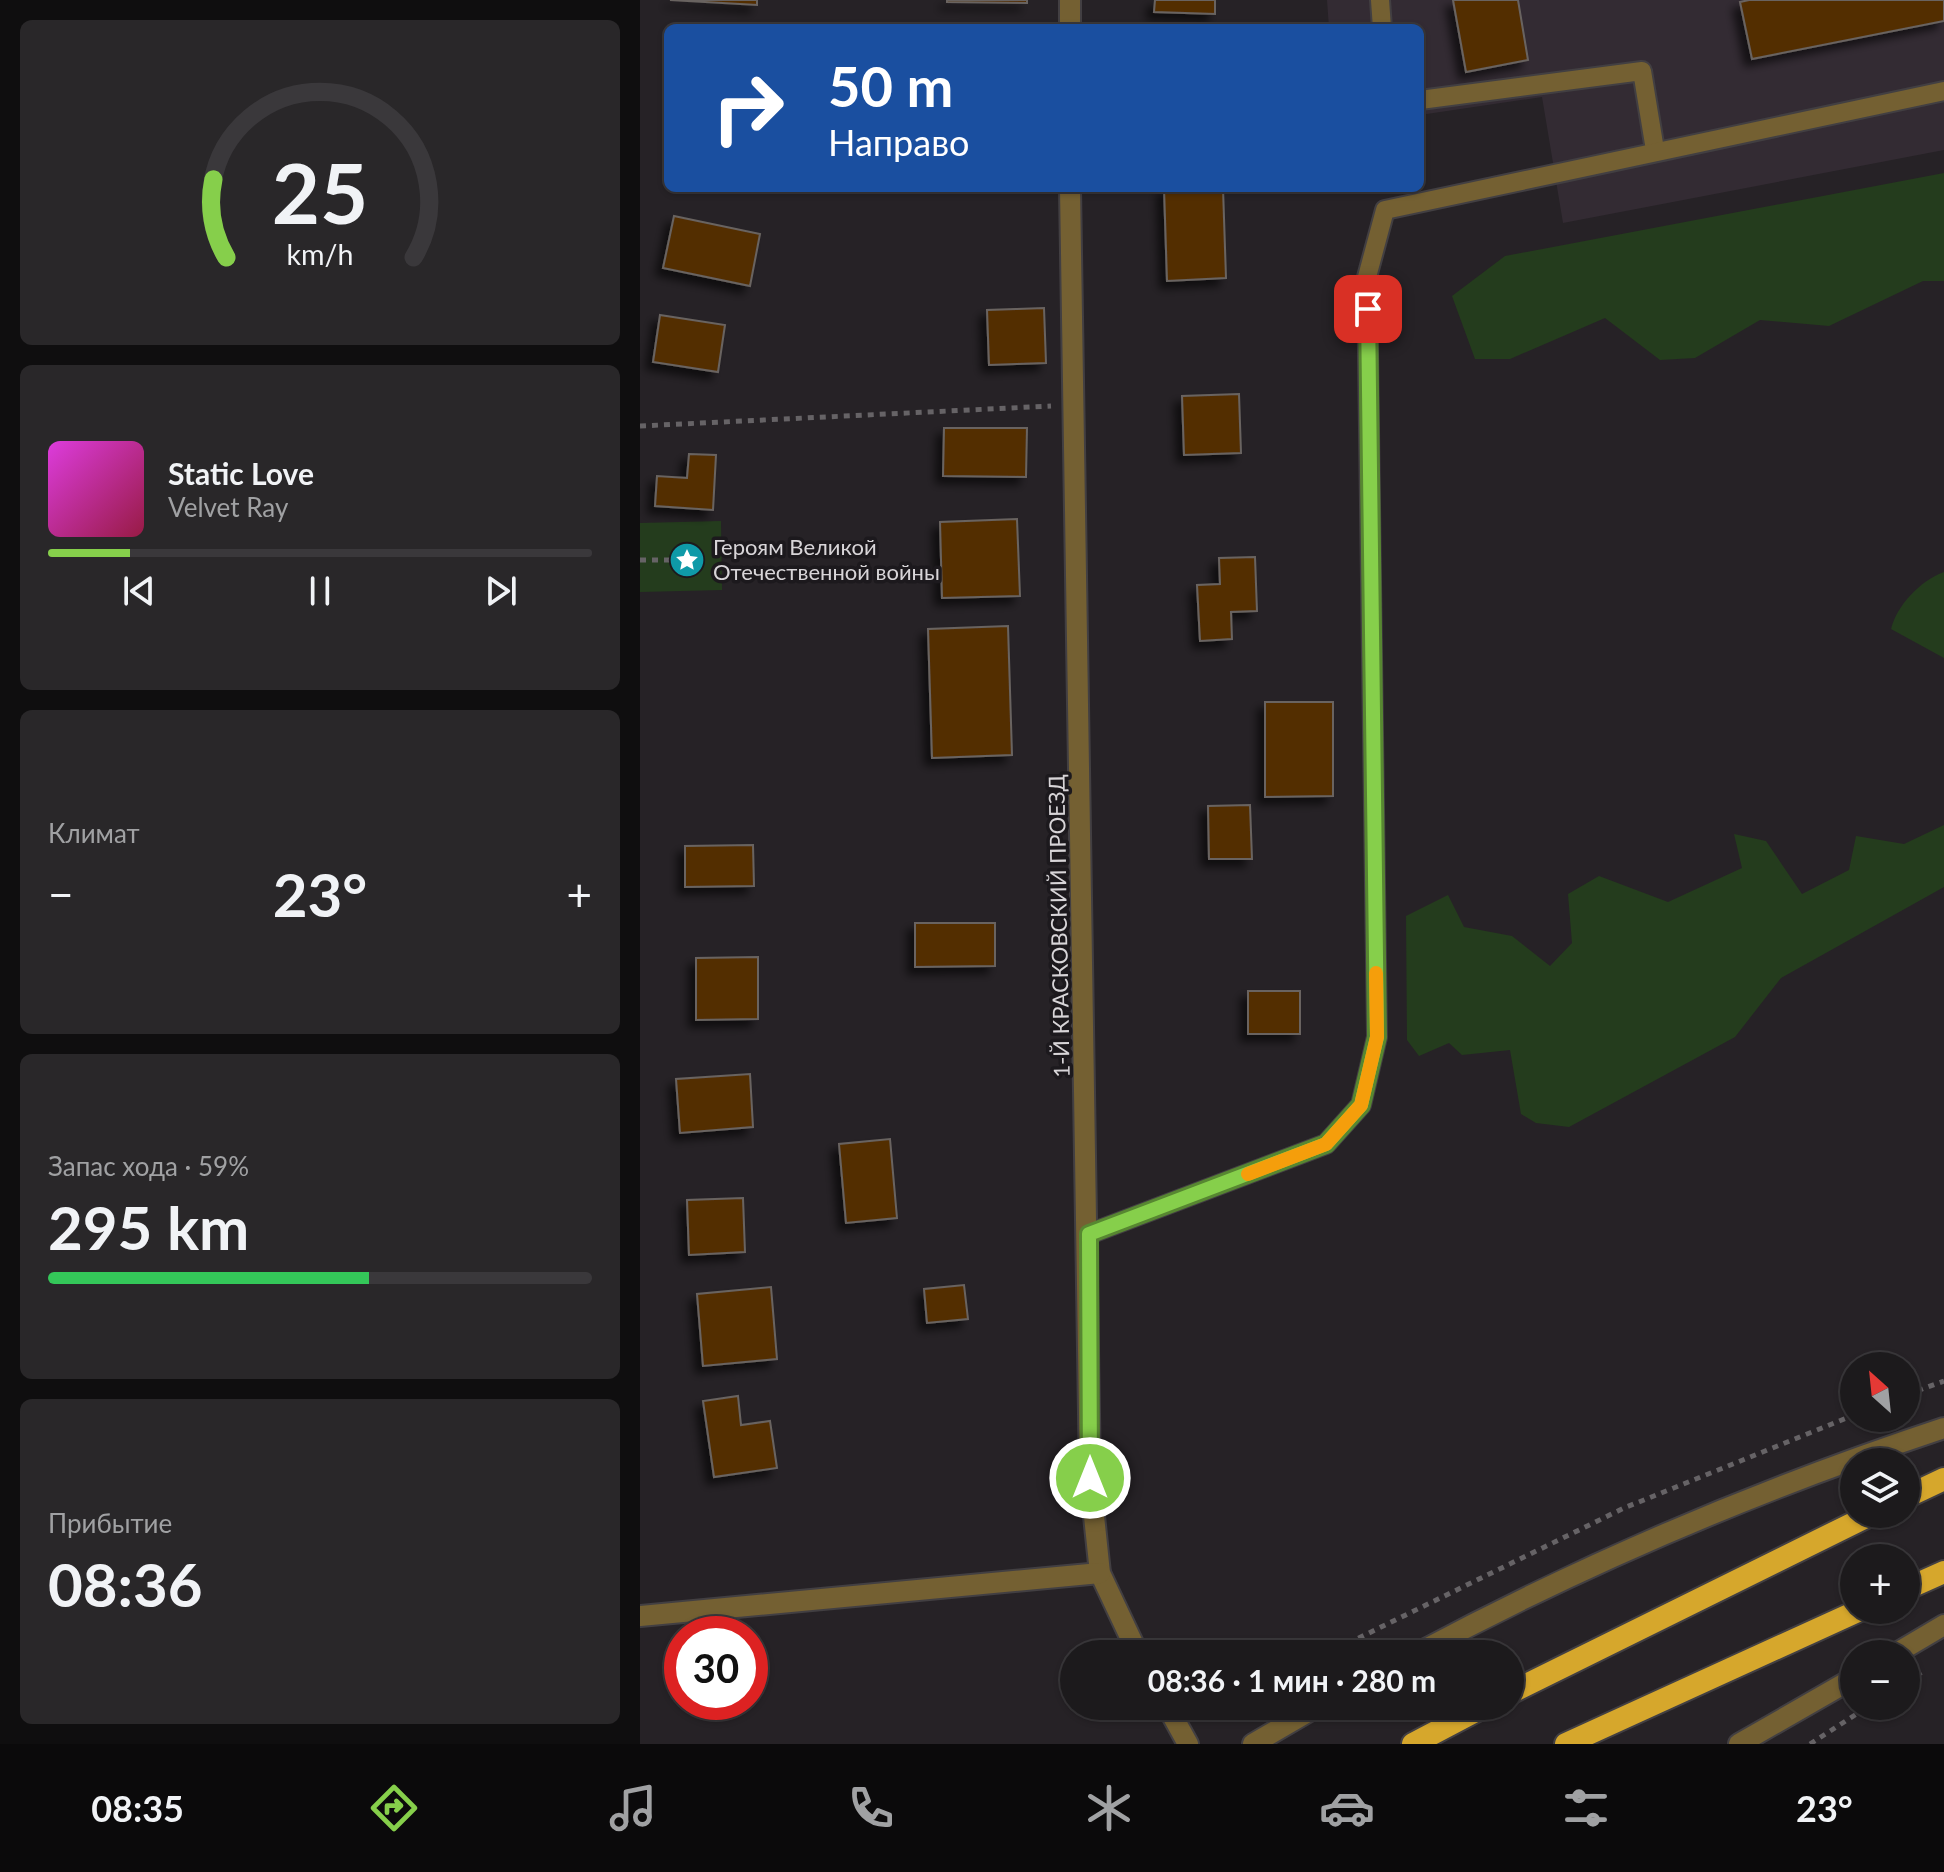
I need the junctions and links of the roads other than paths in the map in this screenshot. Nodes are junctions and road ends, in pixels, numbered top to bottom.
1 (1070, 0) edge
2 (1380, 0) edge
3 (1070, 24) edge
4 (1382, 24) edge
5 (1944, 91) edge
6 (1424, 99) edge
7 (1655, 150) junction
8 (1070, 192) edge
9 (1089, 1234) junction
10 (1944, 1428) edge
11 (1944, 1479) edge
12 (1920, 1490) edge
13 (1844, 1528) edge
14 (1944, 1572) edge
15 (1100, 1573) junction
16 (1920, 1583) edge
17 (640, 1616) edge
18 (1840, 1619) edge
19 (1944, 1625) edge
20 (1131, 1640) edge
21 (1442, 1640) edge
22 (1919, 1640) edge
23 (1524, 1686) edge
24 (1840, 1686) edge
25 (1175, 1720) edge
26 (1294, 1720) edge
27 (1458, 1720) edge
28 (1188, 1744) edge
29 (1253, 1744) edge
30 (1413, 1744) edge
31 (1566, 1744) edge
32 (1739, 1744) edge

1 - 3 street
2 - 4 lane
5 - 7 lane
6 - 7 lane
7 - 9 lane
8 - 9 street, 1-Й КРАСКОВСКИЙ ПРОЕЗД
9 - 15 street, 1-Й КРАСКОВСКИЙ ПРОЕЗД
10 - 21 street
11 - 12 highway
13 - 23 highway
14 - 16 highway
15 - 17 street
15 - 20 street, 1-Й КРАСКОВСКИЙ ПРОЕЗД
18 - 31 highway
19 - 22 street
24 - 32 street
25 - 28 street
26 - 29 street
27 - 30 highway

